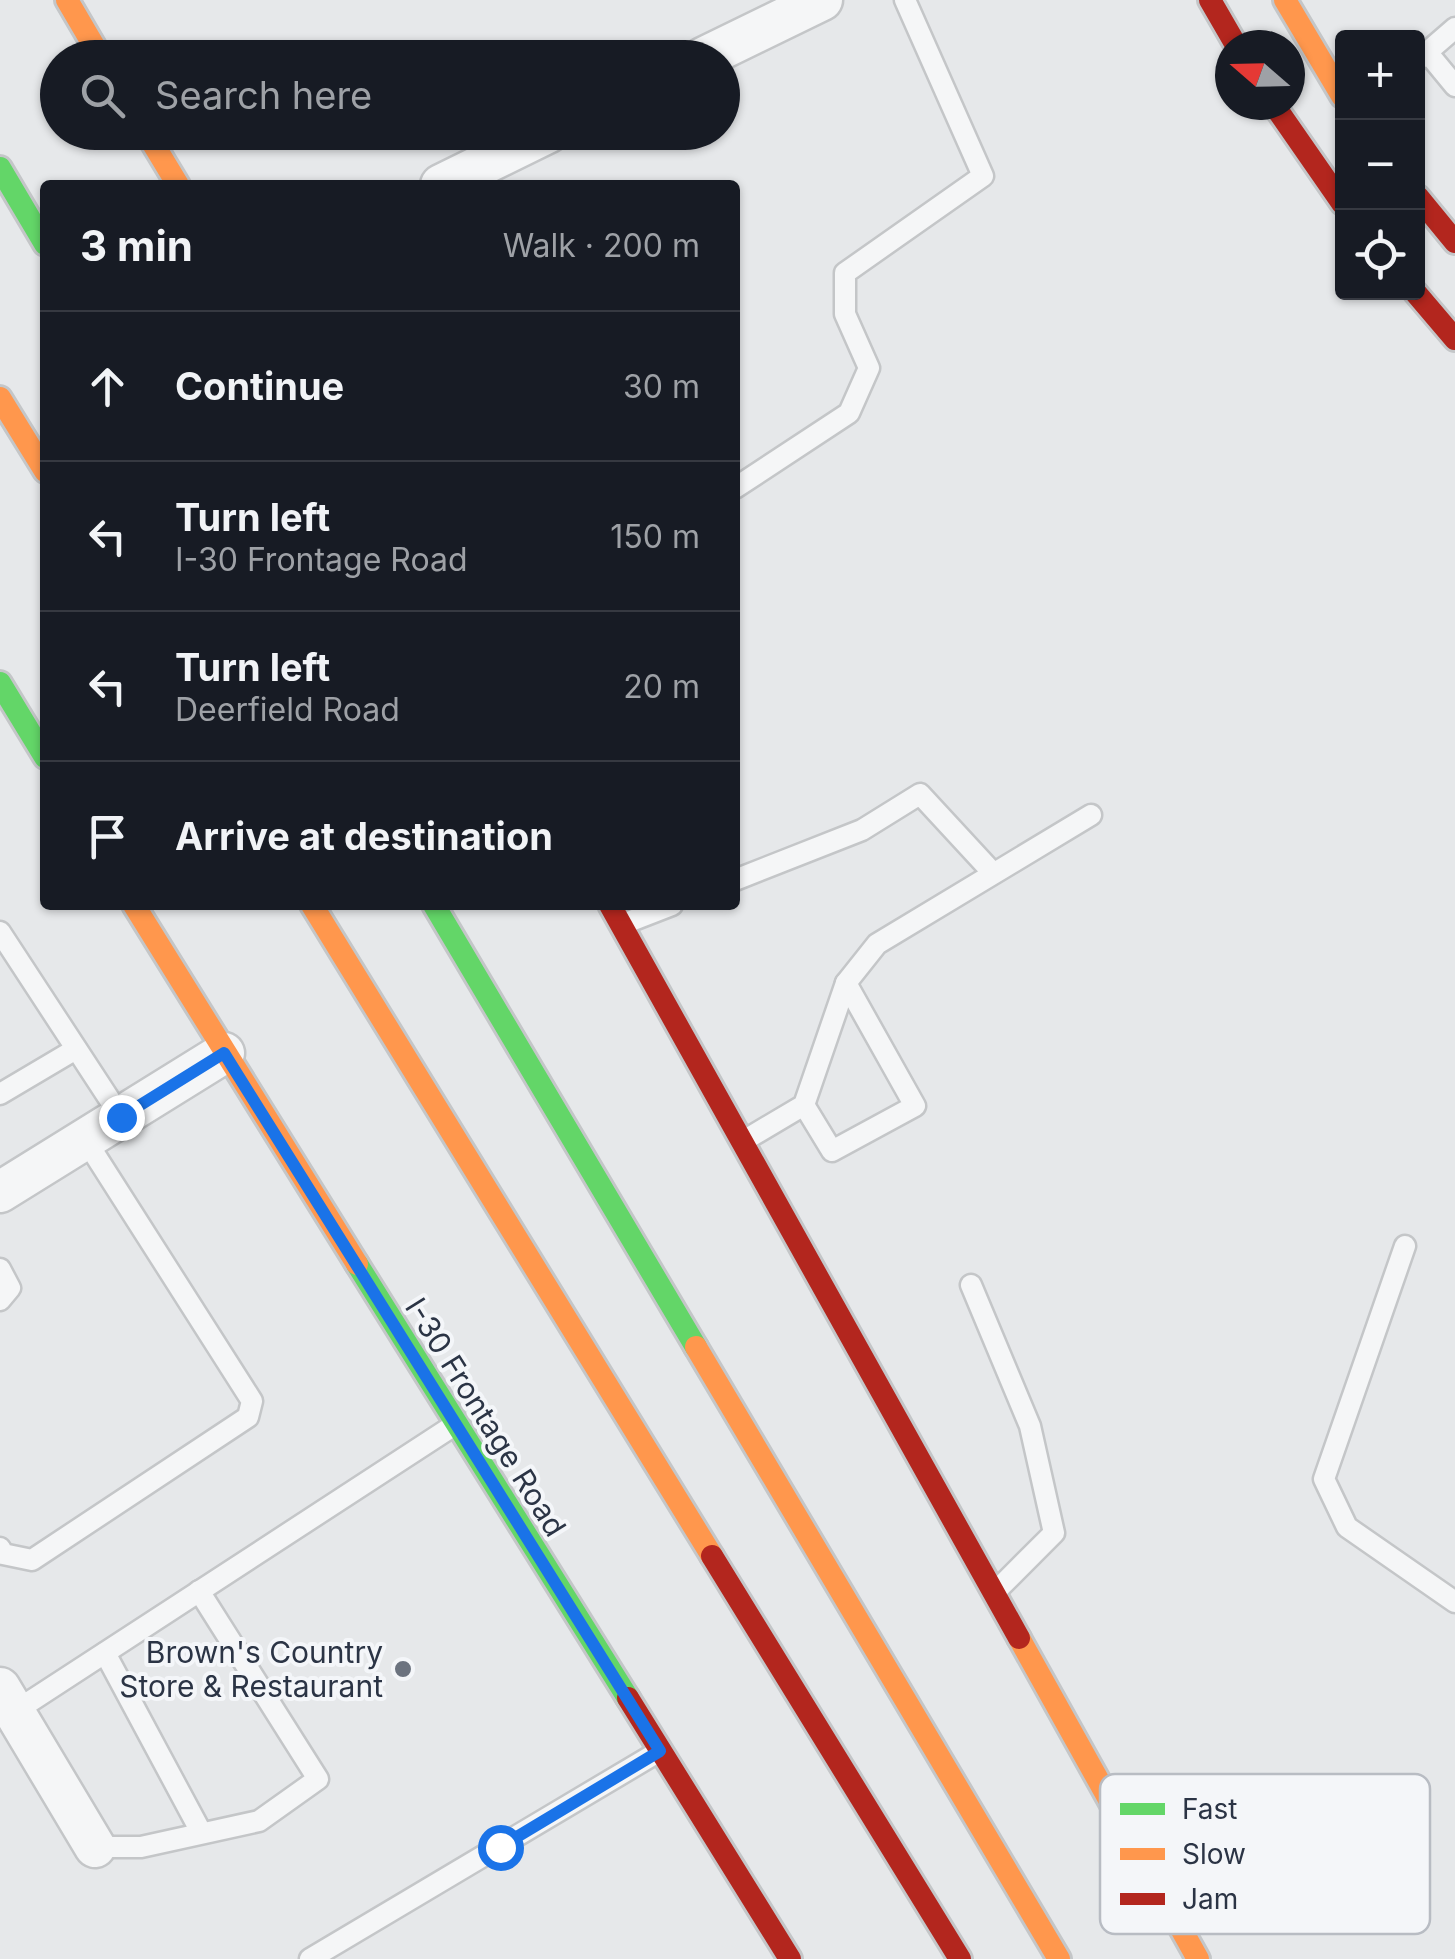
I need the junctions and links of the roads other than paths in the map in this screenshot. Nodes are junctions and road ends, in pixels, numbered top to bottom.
1 (67, 0) edge
2 (822, 0) edge
3 (905, 0) edge
4 (1210, 0) edge
5 (1284, 0) edge
6 (1455, 28) edge
7 (1227, 30) edge
8 (90, 40) edge
9 (740, 40) edge
10 (1425, 53) edge
11 (1425, 59) edge
12 (1335, 84) edge
13 (1455, 86) edge
14 (1283, 120) edge
15 (1330, 137) dead end
16 (157, 150) edge
17 (512, 150) edge
18 (1306, 158) junction
19 (0, 168) edge
20 (175, 180) edge
21 (451, 180) edge
22 (1335, 195) edge
23 (1425, 206) edge
24 (40, 236) edge
25 (1455, 242) edge
26 (1422, 300) edge
27 (1455, 339) edge
28 (0, 398) edge
29 (40, 463) edge
30 (740, 485) edge
31 (0, 683) edge
32 (40, 749) edge
33 (1091, 815) dead end
34 (993, 874) junction
35 (740, 878) edge
36 (137, 910) edge
37 (315, 910) edge
38 (437, 910) edge
39 (644, 910) edge
40 (615, 915) edge
41 (0, 932) edge
42 (846, 983) junction
43 (76, 1049) junction
44 (224, 1053) junction
45 (0, 1094) edge
46 (804, 1105) junction
47 (121, 1117) junction
48 (85, 1139) junction
49 (743, 1141) junction
50 (0, 1192) edge
51 (1405, 1246) dead end
52 (0, 1270) edge
53 (971, 1285) dead end
54 (0, 1300) edge
55 (456, 1424) junction
56 (0, 1548) edge
57 (200, 1591) junction
58 (996, 1592) junction
59 (1455, 1602) edge
60 (105, 1653) junction
61 (7, 1700) edge
62 (660, 1751) junction
63 (1100, 1781) edge
64 (202, 1832) junction
65 (94, 1847) joint
66 (1184, 1934) edge
67 (310, 1959) edge
68 (790, 1959) edge
69 (960, 1959) edge
70 (1059, 1959) edge
71 (1198, 1959) edge

1 - 8 main road
2 - 9 street
3 - 30 lane
4 - 7 main road
5 - 12 main road
6 - 10 lane
11 - 13 lane
14 - 18 main road
15 - 18 main road
16 - 20 main road
17 - 21 street
18 - 22 main road
19 - 24 main road
23 - 25 main road
26 - 27 main road
28 - 29 main road
31 - 32 main road
33 - 34 lane
34 - 35 lane
34 - 42 lane
36 - 44 main road, I-30 Frontage Road
37 - 69 main road
38 - 70 main road
39 - 40 lane
40 - 49 main road
41 - 43 lane
42 - 46 lane
42 - 46 lane
43 - 45 lane
43 - 47 lane
44 - 47 street
44 - 55 main road, I-30 Frontage Road
46 - 49 lane
47 - 48 street
48 - 50 street
48 - 56 lane
49 - 58 main road
51 - 59 lane
52 - 54 lane
53 - 58 lane
55 - 57 lane
55 - 62 main road, I-30 Frontage Road
57 - 60 lane
57 - 64 lane
58 - 63 main road
60 - 61 lane
60 - 64 lane
61 - 65 street
62 - 67 lane
62 - 68 main road, I-30 Frontage Road
64 - 65 lane
66 - 71 main road

